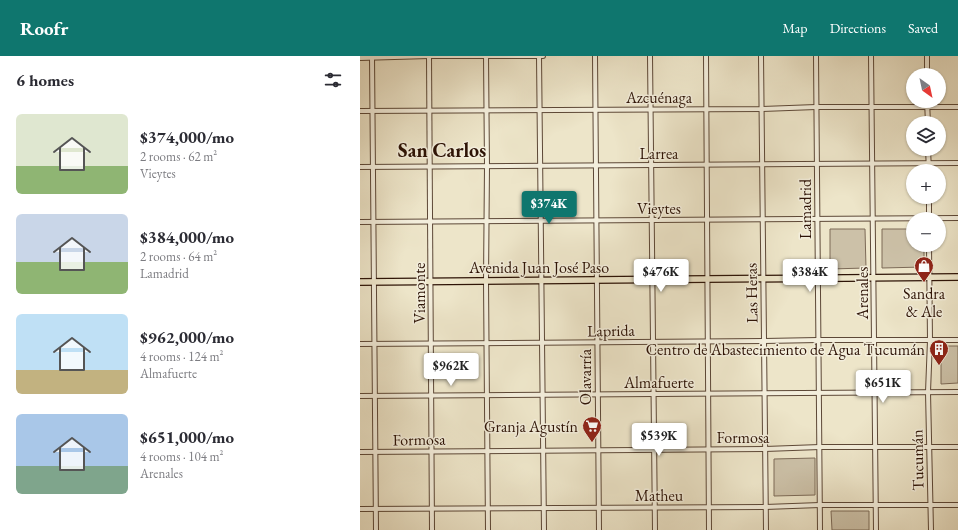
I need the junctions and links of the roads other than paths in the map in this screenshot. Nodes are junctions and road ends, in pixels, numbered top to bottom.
1 (429, 56) edge
2 (486, 56) edge
3 (539, 56) edge
4 (543, 56) edge
5 (595, 56) edge
6 (650, 56) edge
7 (706, 56) edge
8 (761, 56) edge
9 (816, 56) edge
10 (871, 56) edge
11 (927, 56) edge
12 (372, 57) edge
13 (360, 58) edge
14 (927, 68) edge
15 (816, 107) junction
16 (946, 107) edge
17 (958, 107) edge
18 (872, 108) junction
19 (906, 108) edge
20 (927, 108) edge
21 (706, 109) junction
22 (762, 109) junction
23 (430, 110) junction
24 (487, 110) junction
25 (540, 110) junction
26 (595, 110) junction
27 (651, 110) junction
28 (360, 111) edge
29 (372, 111) junction
30 (928, 116) edge
31 (928, 156) edge
32 (873, 163) junction
33 (929, 163) junction
34 (958, 163) edge
35 (707, 164) junction
36 (762, 164) junction
37 (817, 164) junction
38 (540, 165) junction
39 (596, 165) junction
40 (652, 165) junction
41 (373, 166) junction
42 (430, 166) junction
43 (487, 166) junction
44 (360, 167) edge
45 (873, 218) junction
46 (946, 218) edge
47 (958, 218) edge
48 (763, 219) junction
49 (817, 219) junction
50 (906, 219) edge
51 (596, 220) junction
52 (652, 220) junction
53 (707, 220) junction
54 (488, 221) junction
55 (541, 221) junction
56 (360, 222) edge
57 (373, 222) junction
58 (430, 222) junction
59 (929, 252) edge
60 (930, 277) junction
61 (958, 277) edge
62 (763, 278) junction
63 (818, 278) junction
64 (874, 278) junction
65 (653, 279) junction
66 (708, 279) junction
67 (542, 280) junction
68 (597, 280) junction
69 (431, 281) junction
70 (486, 281) junction
71 (360, 282) edge
72 (374, 282) junction
73 (818, 340) junction
74 (874, 340) junction
75 (930, 340) junction
76 (958, 340) edge
77 (764, 341) junction
78 (597, 342) junction
79 (654, 342) junction
80 (708, 342) junction
81 (486, 343) junction
82 (542, 343) junction
83 (360, 344) edge
84 (374, 344) junction
85 (431, 344) junction
86 (819, 392) junction
87 (928, 392) junction
88 (958, 392) edge
89 (875, 393) junction
90 (598, 394) junction
91 (655, 394) junction
92 (708, 394) junction
93 (764, 394) junction
94 (487, 395) junction
95 (543, 395) junction
96 (360, 396) edge
97 (375, 396) junction
98 (432, 396) junction
99 (820, 447) junction
100 (958, 447) edge
101 (875, 448) junction
102 (929, 448) junction
103 (709, 449) junction
104 (765, 449) junction
105 (543, 450) junction
106 (598, 450) junction
107 (655, 450) junction
108 (432, 451) junction
109 (487, 451) junction
110 (360, 452) edge
111 (375, 452) junction
112 (820, 505) junction
113 (930, 505) junction
114 (958, 505) edge
115 (875, 506) junction
116 (655, 507) junction
117 (709, 507) junction
118 (765, 507) junction
119 (544, 508) junction
120 (598, 508) junction
121 (376, 509) junction
122 (432, 509) junction
123 (488, 509) junction
124 (360, 510) edge
125 (376, 530) edge
126 (432, 530) edge
127 (488, 530) edge
128 (544, 530) edge
129 (598, 530) edge
130 (655, 530) edge
131 (710, 530) edge
132 (766, 530) edge
133 (820, 530) edge
134 (876, 530) edge
135 (931, 530) edge

1 - 2 street
1 - 12 street
1 - 23 street, Viamonte
2 - 3 street
2 - 24 street
3 - 4 street
3 - 25 street
5 - 26 street, Olavarría
6 - 27 street
7 - 21 street
8 - 22 street, Las Heras
9 - 15 street, Lamadrid
10 - 18 street, Arenales
11 - 14 street
12 - 13 street
12 - 29 street
15 - 18 street, Azcuénaga
15 - 22 street, Azcuénaga
15 - 37 street, Lamadrid
16 - 17 street, Azcuénaga
18 - 19 street, Azcuénaga
18 - 32 street, Arenales
20 - 30 street
21 - 22 street, Azcuénaga
21 - 27 street, Azcuénaga
21 - 35 street
22 - 36 street, Las Heras
23 - 24 street, Azcuénaga
23 - 29 street, Azcuénaga
23 - 42 street, Viamonte
24 - 25 street, Azcuénaga
24 - 43 street
25 - 26 street, Azcuénaga
25 - 38 street
26 - 27 street, Azcuénaga
26 - 39 street, Olavarría
27 - 40 street
28 - 29 street, Azcuénaga
29 - 41 street
31 - 33 street
32 - 33 street, Larrea
32 - 37 street, Larrea
32 - 45 street, Arenales
33 - 34 street, Larrea
35 - 36 street, Larrea
35 - 40 street, Larrea
35 - 53 street
36 - 37 street, Larrea
36 - 48 street, Las Heras
37 - 49 street, Lamadrid
38 - 39 street, Larrea
38 - 43 street, Larrea
38 - 55 street
39 - 40 street, Larrea
39 - 51 street, Olavarría
40 - 52 street
41 - 42 street, Larrea
41 - 44 street, Larrea
41 - 57 street
42 - 43 street, Larrea
42 - 58 street, Viamonte
43 - 54 street
45 - 49 street, Vieytes
45 - 50 street, Vieytes
45 - 64 street, Arenales
46 - 47 street, Vieytes
48 - 49 street, Vieytes
48 - 53 street, Vieytes
48 - 62 street, Las Heras
49 - 63 street, Lamadrid
51 - 52 street, Vieytes
51 - 55 street, Vieytes
51 - 68 street, Olavarría
52 - 53 street, Vieytes
52 - 65 street
53 - 66 street
54 - 55 street, Vieytes
54 - 58 street, Vieytes
54 - 70 street
55 - 67 street
56 - 57 street, Vieytes
57 - 58 street, Vieytes
57 - 72 street
58 - 69 street, Viamonte
59 - 60 street, Tucumán
60 - 61 main road, Avenida Juan José Paso
60 - 64 main road, Avenida Juan José Paso
60 - 75 street, Tucumán
62 - 63 main road, Avenida Juan José Paso
62 - 66 main road, Avenida Juan José Paso
62 - 77 street, Las Heras
63 - 64 main road, Avenida Juan José Paso
63 - 73 street, Lamadrid
64 - 74 street, Arenales
65 - 66 main road, Avenida Juan José Paso
65 - 68 main road, Avenida Juan José Paso
65 - 79 street
66 - 80 street
67 - 68 main road, Avenida Juan José Paso
67 - 70 main road, Avenida Juan José Paso
67 - 82 street
68 - 78 street, Olavarría
69 - 70 main road, Avenida Juan José Paso
69 - 72 main road, Avenida Juan José Paso
69 - 85 street, Viamonte
70 - 81 street
71 - 72 main road, Avenida Juan José Paso
72 - 84 street
73 - 74 street, Laprida
73 - 77 street, Laprida
73 - 86 street, Lamadrid
74 - 75 street, Laprida
74 - 89 street, Arenales
75 - 76 street, Laprida
75 - 87 street, Tucumán
77 - 80 street, Laprida
77 - 93 street, Las Heras
78 - 79 street, Laprida
78 - 82 street, Laprida
78 - 90 street, Olavarría
79 - 80 street, Laprida
79 - 91 street
80 - 92 street
81 - 82 street, Laprida
81 - 85 street, Laprida
81 - 94 street
82 - 95 street
83 - 84 street, Laprida
84 - 85 street, Laprida
84 - 97 street
85 - 98 street, Viamonte
86 - 89 street, Almafuerte
86 - 93 street, Almafuerte
86 - 99 street, Lamadrid
87 - 88 street, Almafuerte
87 - 89 street, Almafuerte
87 - 102 street, Tucumán
89 - 101 street, Arenales
90 - 91 street, Almafuerte
90 - 95 street, Almafuerte
90 - 106 street, Olavarría
91 - 92 street, Almafuerte
91 - 107 street
92 - 93 street, Almafuerte
92 - 103 street
93 - 104 street, Las Heras
94 - 95 street, Almafuerte
94 - 98 street, Almafuerte
94 - 109 street
95 - 105 street
96 - 97 street, Almafuerte
97 - 98 street, Almafuerte
97 - 111 street
98 - 108 street, Viamonte
99 - 101 street, Formosa
99 - 104 street, Formosa
99 - 112 street, Lamadrid
100 - 102 street, Formosa
101 - 102 street, Formosa
101 - 115 street, Arenales
102 - 113 street, Tucumán
103 - 104 street, Formosa
103 - 107 street, Formosa
103 - 117 street
104 - 118 street, Las Heras
105 - 106 street, Formosa
105 - 109 street, Formosa
105 - 119 street
106 - 107 street, Formosa
106 - 120 street, Olavarría
107 - 116 street
108 - 109 street, Formosa
108 - 111 street, Formosa
108 - 122 street, Viamonte
109 - 123 street
110 - 111 street, Formosa
111 - 121 street
112 - 115 street, Matheu
112 - 118 street, Matheu
112 - 133 street, Lamadrid
113 - 114 street, Matheu
113 - 115 street, Matheu
113 - 135 street, Tucumán
115 - 134 street, Arenales
116 - 117 street, Matheu
116 - 120 street, Matheu
116 - 130 street
117 - 118 street, Matheu
117 - 131 street
118 - 132 street, Las Heras
119 - 120 street, Matheu
119 - 123 street, Matheu
119 - 128 street
120 - 129 street, Olavarría
121 - 122 street, Matheu
121 - 124 street, Matheu
121 - 125 street
122 - 123 street, Matheu
122 - 126 street, Viamonte
123 - 127 street

